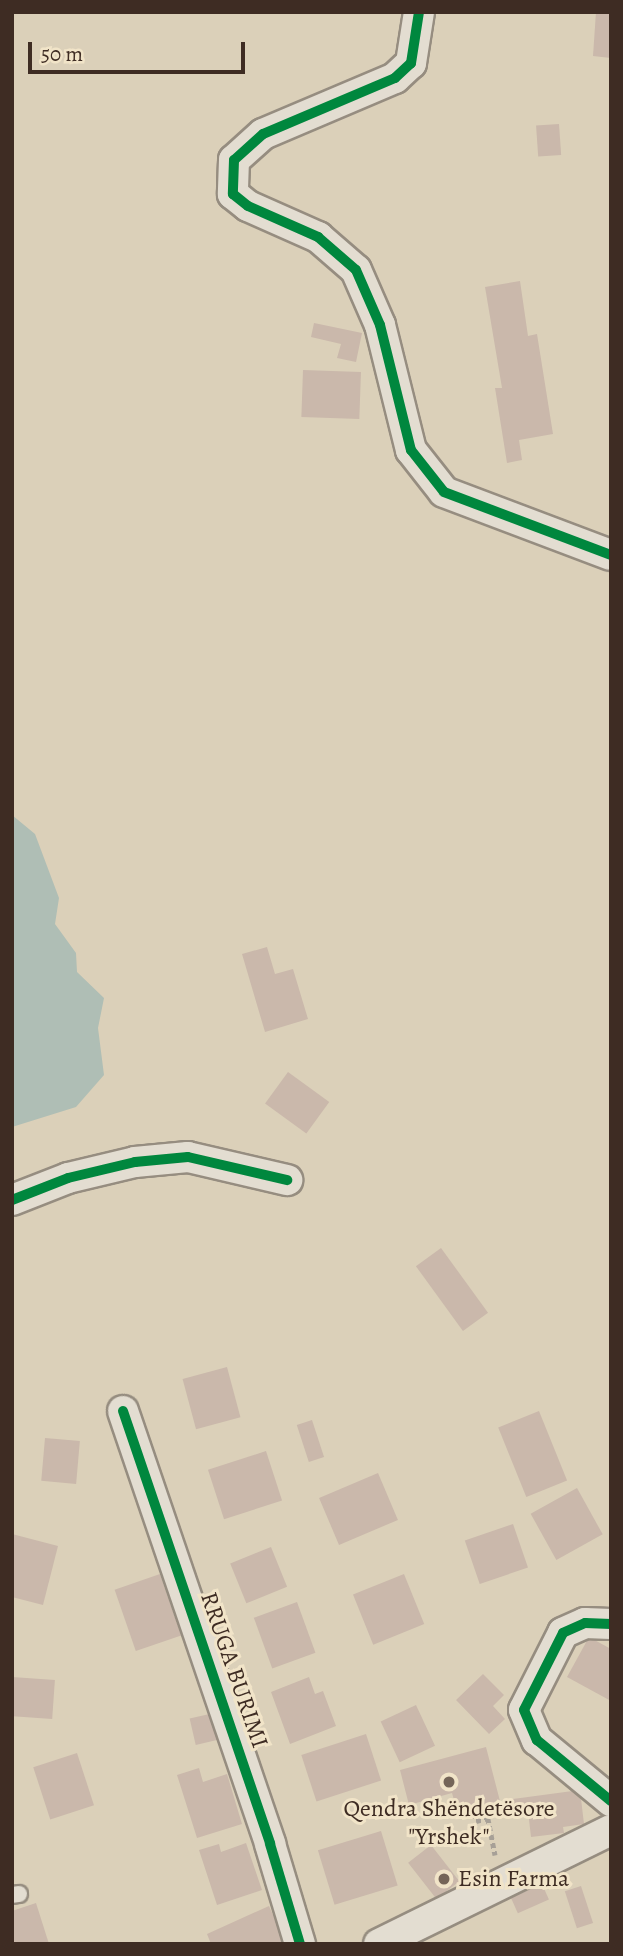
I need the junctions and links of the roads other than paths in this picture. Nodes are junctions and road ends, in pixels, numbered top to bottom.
1 (419, 12) edge
2 (611, 555) edge
3 (287, 1180) dead end
4 (12, 1200) edge
5 (123, 1411) dead end
6 (611, 1624) edge
7 (611, 1801) edge
8 (607, 1839) edge
9 (300, 1944) edge
10 (379, 1944) edge

1 - 2 street
3 - 4 street
5 - 9 street, RRUGA BURIMI
6 - 7 street
8 - 10 street

